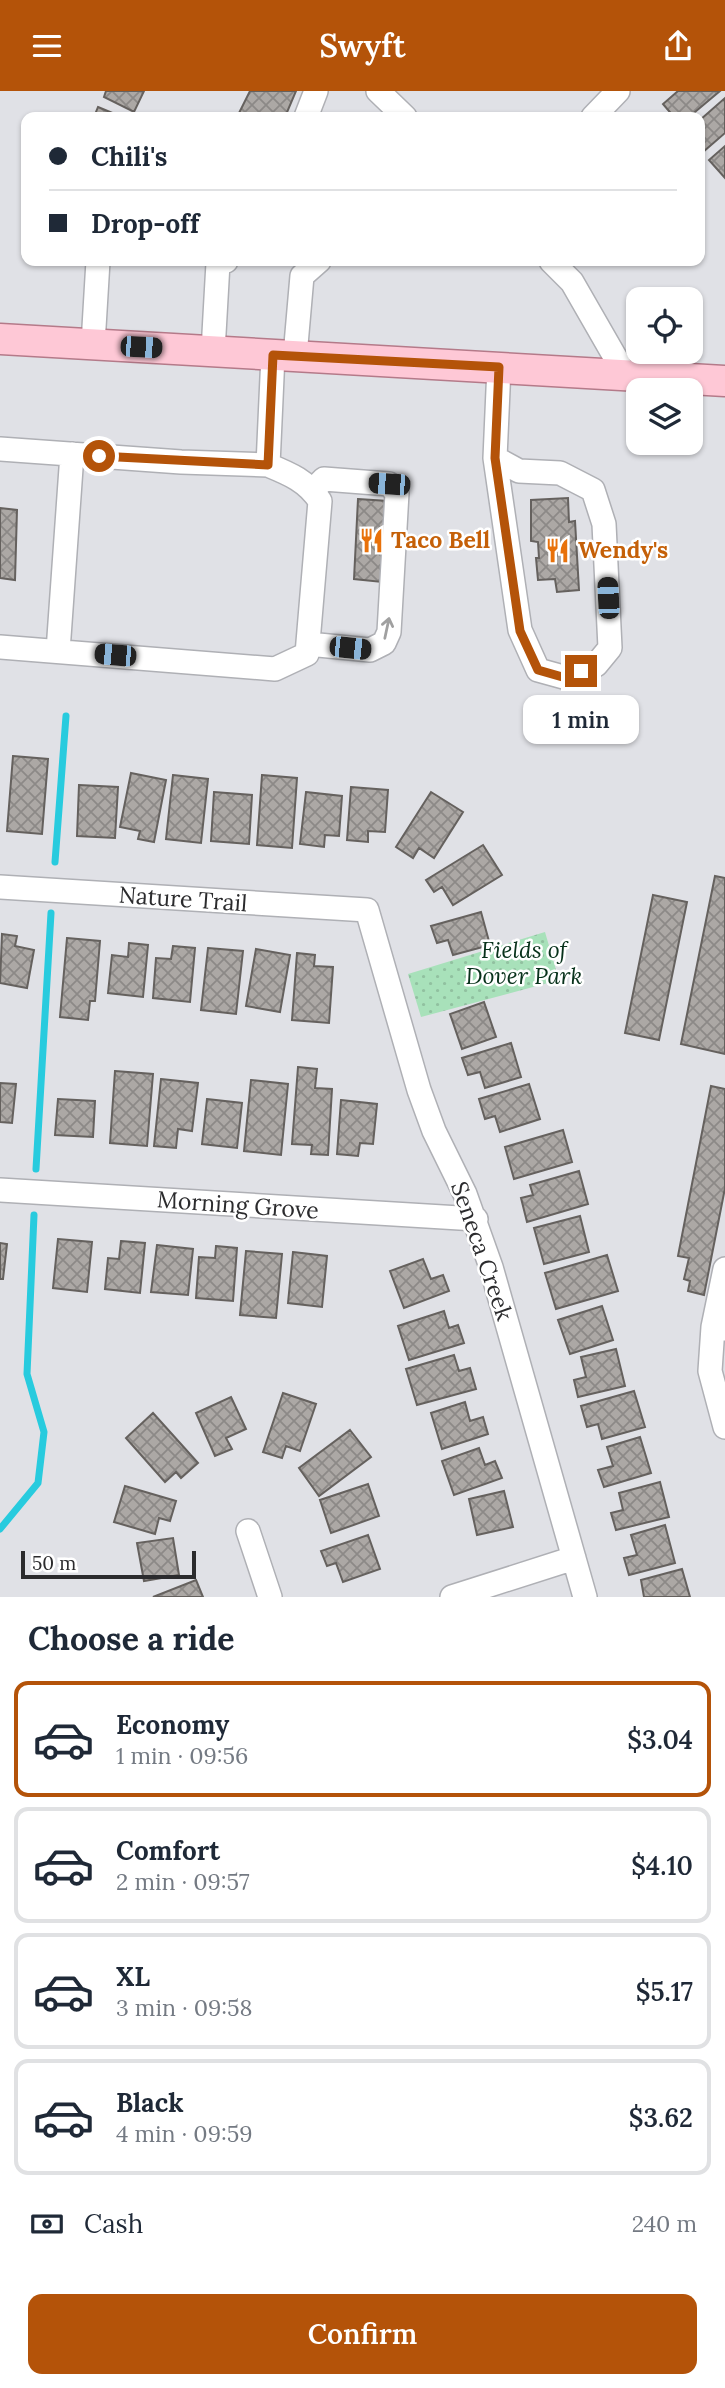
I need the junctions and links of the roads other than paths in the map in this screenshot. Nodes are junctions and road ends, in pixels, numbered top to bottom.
1 (316, 91) edge
2 (378, 91) edge
3 (618, 91) edge
4 (308, 112) edge
5 (400, 112) edge
6 (598, 112) edge
7 (99, 266) edge
8 (218, 266) edge
9 (313, 266) edge
10 (556, 266) edge
11 (0, 339) edge
12 (93, 344) junction
13 (213, 351) junction
14 (284, 356) junction
15 (499, 367) junction
16 (626, 376) junction
17 (725, 381) edge
18 (0, 449) edge
19 (72, 454) junction
20 (495, 458) junction
21 (268, 465) junction
22 (313, 490) junction
23 (308, 643) junction
24 (0, 647) edge
25 (58, 651) junction
26 (0, 887) edge
27 (367, 910) joint
28 (0, 1190) edge
29 (476, 1220) junction
30 (725, 1269) edge
31 (719, 1328) edge
32 (725, 1427) edge
33 (248, 1531) dead end
34 (573, 1558) junction
35 (270, 1597) edge
36 (452, 1597) edge
37 (584, 1597) edge

1 - 4 street
2 - 5 street
3 - 6 street
7 - 12 street
8 - 13 street
9 - 14 street
10 - 16 street
11 - 12 main road
12 - 13 main road
13 - 14 main road
14 - 15 main road
14 - 21 street
15 - 16 main road
15 - 20 street
16 - 17 main road
18 - 19 street
19 - 21 street
19 - 25 street
20 - 20 street
21 - 22 street
22 - 23 street
23 -> 22 street
23 - 25 street
24 - 25 street
26 - 27 street, Nature Trail
27 - 29 street, Seneca Creek
28 - 29 street, Morning Grove
29 - 34 street, Seneca Creek
30 - 31 street
31 - 32 street
33 - 35 street
34 - 36 street
34 - 37 street, Seneca Creek

